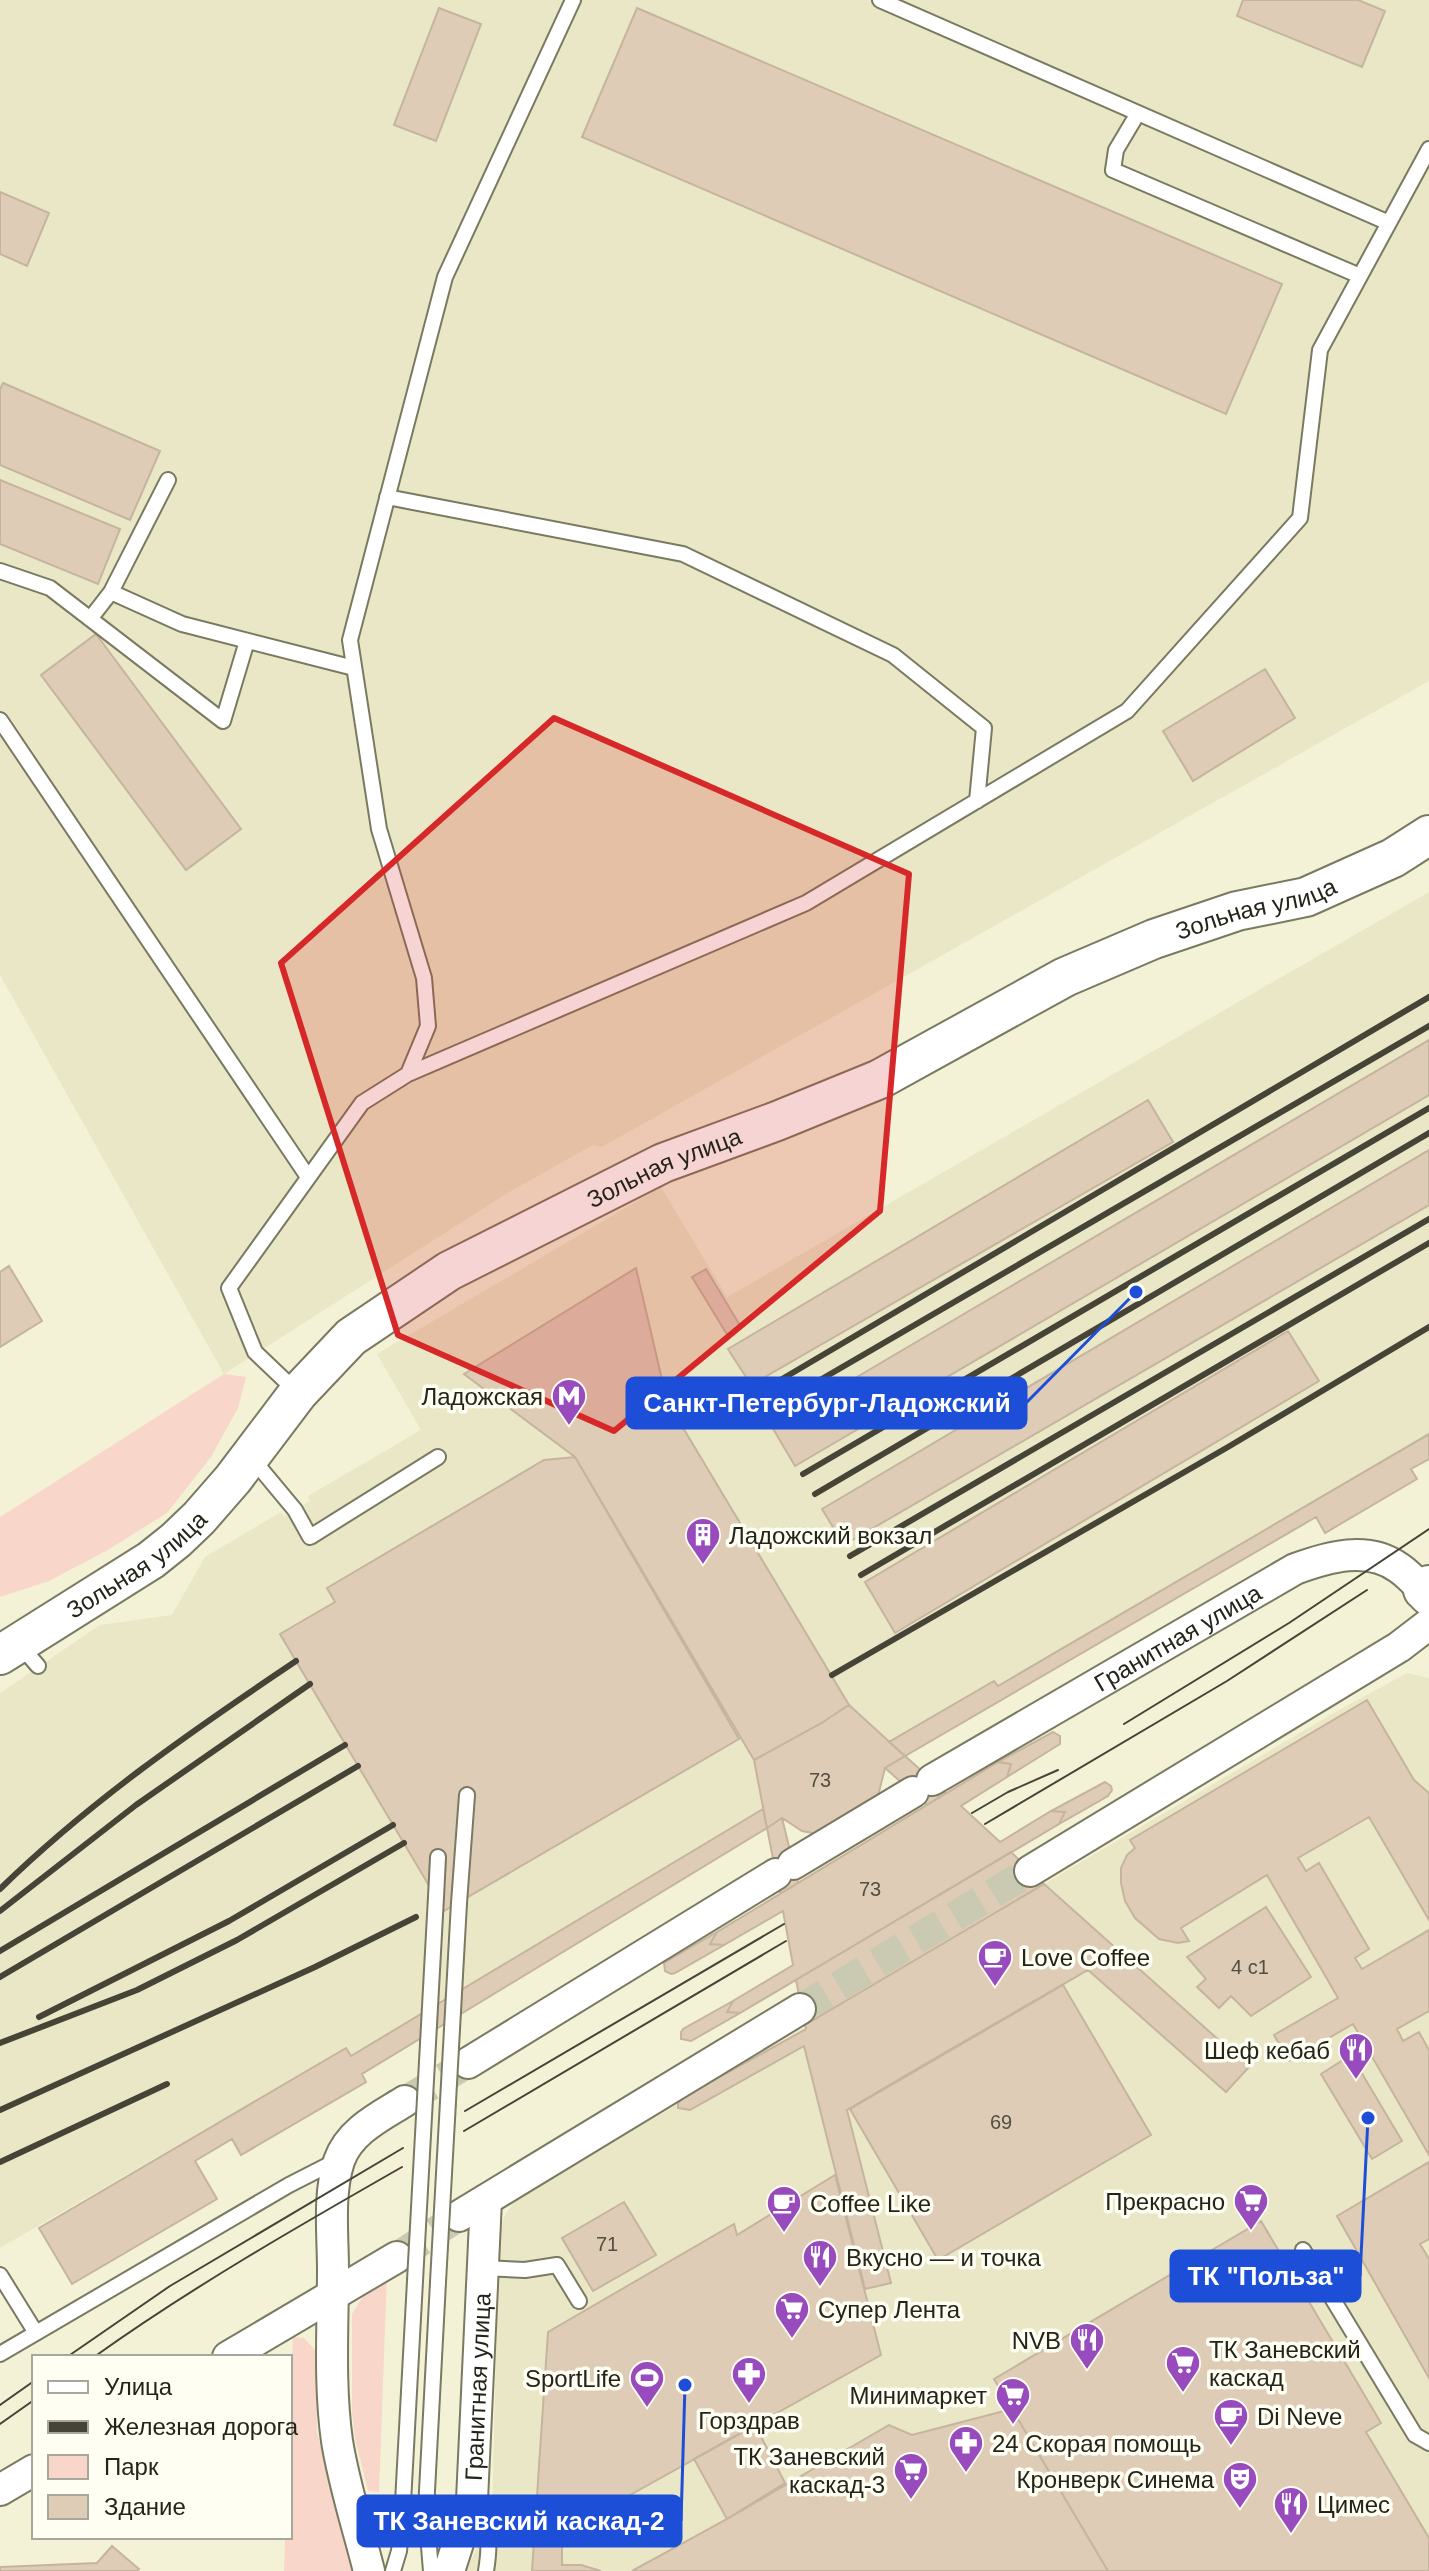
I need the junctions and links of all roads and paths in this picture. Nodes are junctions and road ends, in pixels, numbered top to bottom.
1 (573, 0) edge
2 (880, 0) edge
3 (1138, 113) junction
4 (1429, 149) edge
5 (1389, 223) junction
6 (1360, 276) junction
7 (168, 480) dead end
8 (387, 497) junction
9 (0, 571) edge
10 (111, 592) junction
11 (90, 619) junction
12 (247, 641) junction
13 (354, 668) junction
14 (0, 720) edge
15 (977, 801) junction
16 (1429, 835) edge
17 (408, 1074) junction
18 (308, 1177) junction
19 (298, 1393) junction
20 (250, 1456) junction
21 (438, 1457) dead end
22 (1427, 1599) edge
23 (19, 1655) edge
24 (467, 1795) dead end
25 (438, 1857) dead end
26 (1030, 1871) tunnel mouth
27 (800, 2009) tunnel mouth
28 (468, 2063) tunnel mouth
29 (405, 2101) tunnel mouth
30 (339, 2160) junction
31 (486, 2200) junction
32 (459, 2216) tunnel mouth
33 (1303, 2250) dead end
34 (397, 2257) tunnel mouth
35 (483, 2268) junction
36 (0, 2275) edge
37 (333, 2296) junction
38 (579, 2301) dead end
39 (36, 2333) junction
40 (0, 2354) edge
41 (231, 2355) edge
42 (1429, 2443) edge
43 (32, 2471) edge
44 (0, 2490) edge
45 (472, 2500) junction
46 (427, 2520) junction
47 (402, 2521) junction
48 (369, 2571) edge
49 (393, 2571) edge
50 (431, 2571) edge
51 (449, 2571) edge
52 (486, 2571) edge

1 - 8 lane
2 - 3 lane
3 - 5 lane
3 - 6 lane
4 - 5 lane
5 - 6 lane
6 - 15 lane
7 - 10 lane
8 - 13 lane
8 - 15 lane
9 - 11 lane
10 - 11 lane
10 - 12 lane
11 - 12 lane
12 - 13 lane
13 - 17 lane
14 - 18 lane
15 - 17 lane
16 - 19 street, Зольная улица
17 - 18 lane
18 - 19 lane
19 - 20 street, Зольная улица
20 - 21 lane
20 - 23 street, Зольная улица
22 - 26 street, Гранитная улица
22 - 28 street, Гранитная улица
24 - 46 lane, bridge
25 - 47 lane, bridge
27 - 31 street
29 - 30 street
30 - 37 street
30 - 39 lane
31 - 32 street
31 - 35 street, Гранитная улица
33 - 42 lane
34 - 37 street
35 - 38 lane
35 - 45 street, Гранитная улица
36 - 39 lane
37 - 41 street
37 - 48 street
39 - 40 lane
43 - 44 street
45 - 51 street, Гранитная улица
45 - 52 lane
46 - 47 lane
46 - 50 lane
47 - 49 lane

